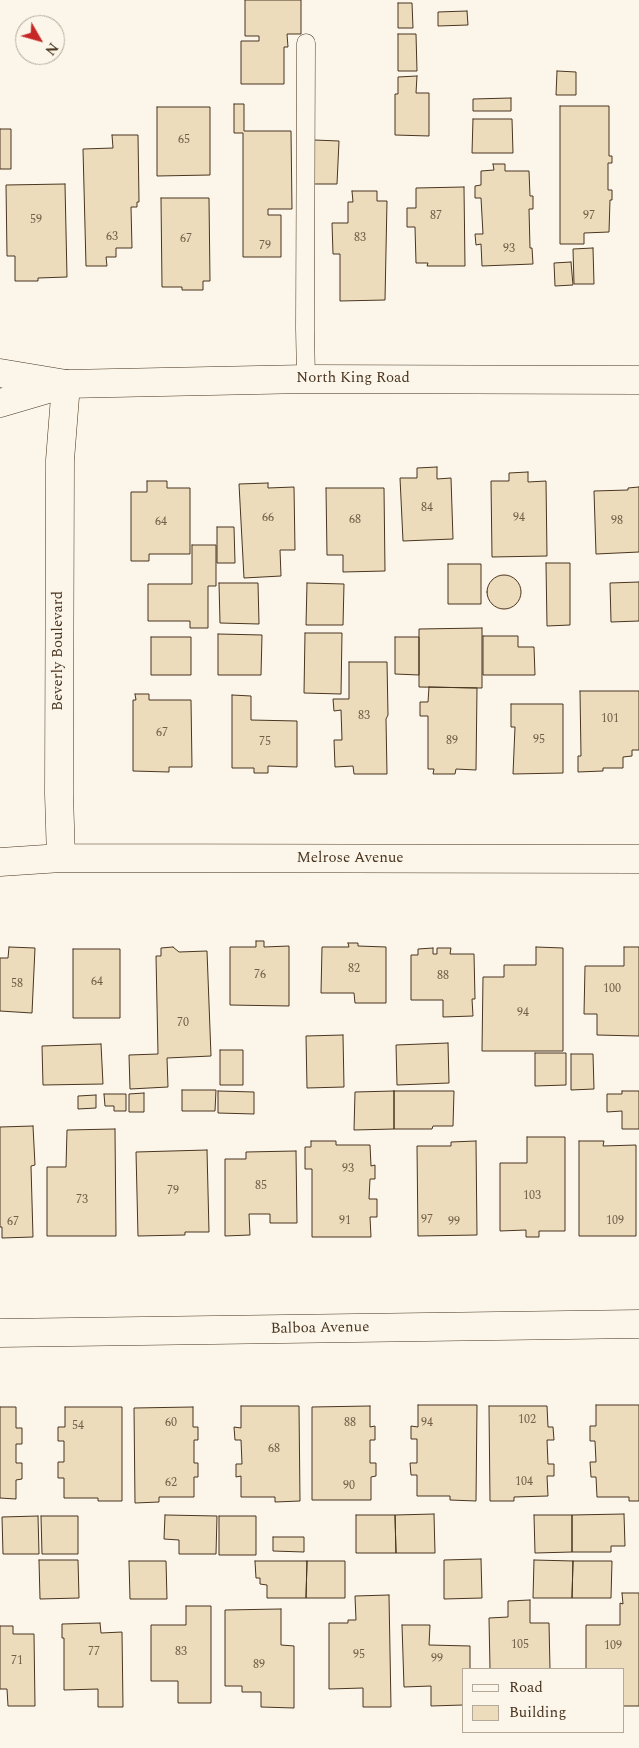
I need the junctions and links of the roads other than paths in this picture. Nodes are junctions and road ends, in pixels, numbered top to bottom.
1 (306, 43) dead end
2 (0, 374) edge
3 (306, 379) junction
4 (639, 380) edge
5 (66, 384) junction
6 (0, 402) edge
7 (61, 858) junction
8 (639, 859) edge
9 (0, 862) edge
10 (639, 1324) edge
11 (0, 1333) edge

1 - 3 lane
2 - 5 street, North King Road
3 - 4 street, North King Road
3 - 5 street, North King Road
5 - 6 street, North King Road
5 - 7 street, Beverly Boulevard
7 - 8 street, Melrose Avenue
7 - 9 street
10 - 11 street, Balboa Avenue

